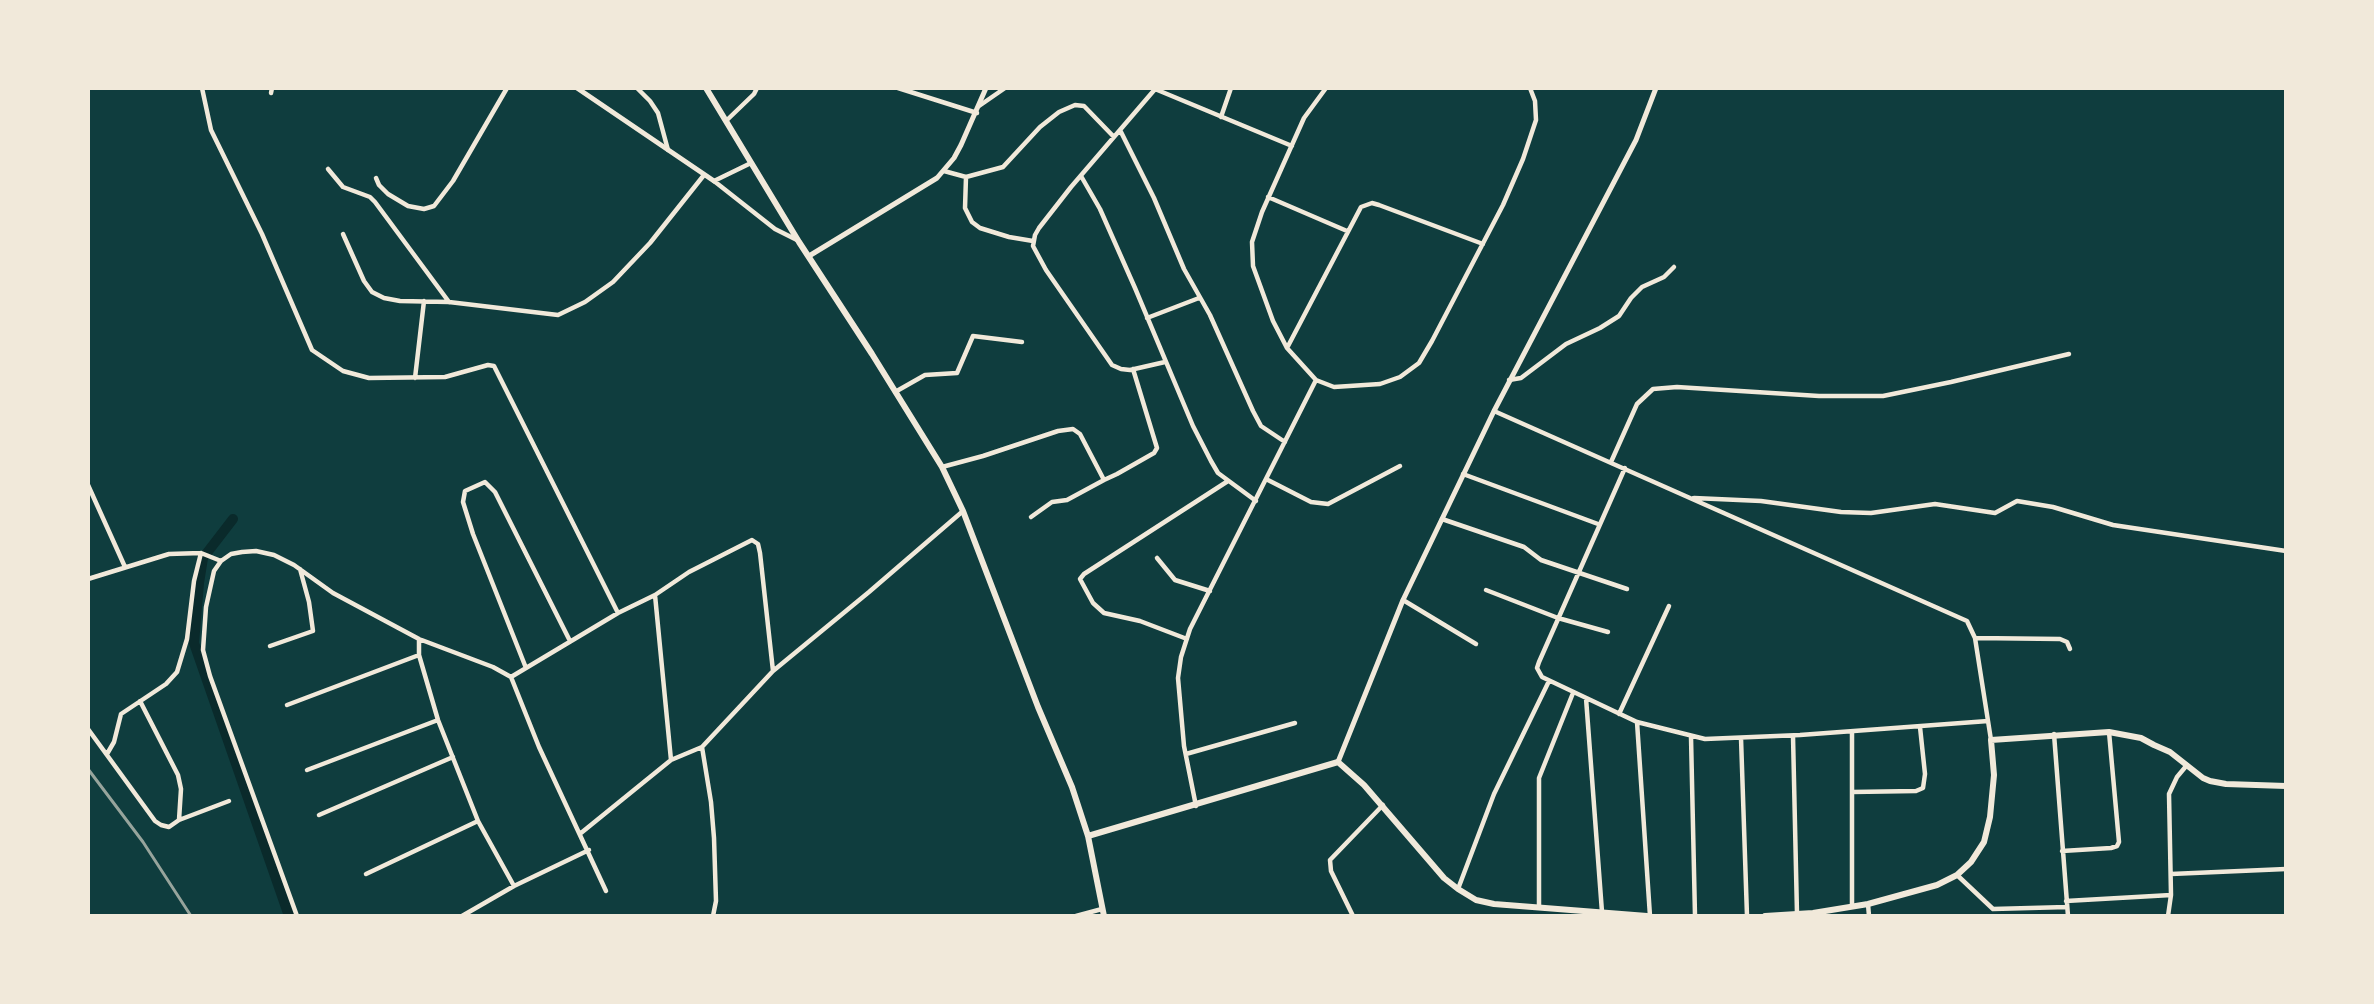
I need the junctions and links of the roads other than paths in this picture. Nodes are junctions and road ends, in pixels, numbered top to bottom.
1 (202, 88) edge
2 (507, 88) edge
3 (577, 88) edge
4 (637, 88) edge
5 (706, 88) edge
6 (757, 88) edge
7 (986, 88) edge
8 (1005, 88) edge
9 (1231, 88) edge
10 (1326, 88) edge
11 (1530, 88) edge
12 (1656, 88) edge
13 (898, 89) edge
14 (1155, 89) edge
15 (979, 106) junction
16 (977, 113) junction
17 (1221, 117) junction
18 (727, 120) junction
19 (1120, 130) junction
20 (1114, 136) junction
21 (1292, 146) junction
22 (669, 150) junction
23 (751, 163) junction
24 (328, 169) dead end
25 (944, 171) junction
26 (704, 175) junction
27 (1081, 176) junction
28 (966, 177) junction
29 (376, 178) dead end
30 (714, 182) junction
31 (1268, 197) junction
32 (1347, 231) junction
33 (344, 234) dead end
34 (1034, 241) junction
35 (799, 242) junction
36 (1483, 244) junction
37 (809, 256) junction
38 (1674, 267) dead end
39 (1199, 298) junction
40 (424, 301) junction
41 (448, 302) junction
42 (1147, 318) junction
43 (1022, 342) dead end
44 (1287, 348) junction
45 (2069, 354) dead end
46 (1165, 362) junction
47 (1133, 369) junction
48 (415, 378) junction
49 (1316, 380) junction
50 (1509, 380) junction
51 (895, 392) junction
52 (1494, 411) junction
53 (1285, 442) junction
54 (1611, 462) junction
55 (1400, 466) dead end
56 (942, 467) junction
57 (1625, 468) junction
58 (1463, 474) junction
59 (1266, 479) junction
60 (1104, 480) junction
61 (1228, 481) junction
62 (88, 485) edge
63 (1692, 498) junction
64 (1256, 501) junction
65 (963, 511) junction
66 (1031, 518) dead end
67 (1442, 519) junction
68 (1598, 524) junction
69 (2286, 550) edge
70 (201, 553) junction
71 (1157, 558) dead end
72 (221, 561) junction
73 (125, 567) junction
74 (300, 569) junction
75 (1578, 573) junction
76 (88, 579) edge
77 (1628, 589) dead end
78 (1486, 590) dead end
79 (1210, 591) junction
80 (656, 595) junction
81 (1403, 600) junction
82 (1669, 606) dead end
83 (618, 613) junction
84 (1558, 618) junction
85 (1608, 632) dead end
86 (1975, 638) junction
87 (419, 639) junction
88 (1187, 639) junction
89 (570, 641) junction
90 (1476, 644) dead end
91 (270, 646) dead end
92 (2070, 649) dead end
93 (420, 656) junction
94 (526, 668) junction
95 (773, 671) junction
96 (511, 677) junction
97 (1549, 681) junction
98 (1573, 693) junction
99 (1586, 699) junction
100 (140, 701) junction
101 (287, 705) dead end
102 (1619, 714) junction
103 (438, 720) junction
104 (1988, 721) junction
105 (1637, 722) junction
106 (1294, 723) dead end
107 (1920, 727) junction
108 (88, 729) edge
109 (1852, 732) junction
110 (2109, 732) junction
111 (2054, 734) junction
112 (1793, 736) junction
113 (1691, 737) junction
114 (1741, 738) junction
115 (1991, 740) junction
116 (702, 747) junction
117 (107, 754) junction
118 (1186, 754) junction
119 (453, 757) junction
120 (671, 760) junction
121 (1338, 762) junction
122 (2187, 765) junction
123 (307, 770) dead end
124 (2286, 786) edge
125 (1852, 792) junction
126 (229, 801) dead end
127 (1196, 806) junction
128 (1383, 806) junction
129 (319, 815) dead end
130 (179, 820) junction
131 (478, 821) junction
132 (581, 833) junction
133 (1088, 836) junction
134 (589, 850) junction
135 (2062, 851) junction
136 (2286, 869) edge
137 (366, 874) dead end
138 (2171, 874) junction
139 (1958, 875) junction
140 (514, 886) junction
141 (1458, 889) junction
142 (606, 891) dead end
143 (2171, 895) junction
144 (1868, 904) junction
145 (2067, 904) junction
146 (1852, 906) junction
147 (1539, 907) junction
148 (1552, 907) junction
149 (1103, 912) edge
150 (1602, 912) junction
151 (474, 913) edge
152 (1797, 914) junction
153 (297, 915) edge
154 (462, 915) edge
155 (713, 915) edge
156 (1076, 915) edge
157 (1353, 915) edge
158 (1551, 915) edge
159 (1648, 915) edge
160 (1695, 915) edge
161 (1747, 915) edge
162 (1765, 915) edge
163 (1869, 915) edge
164 (2068, 915) edge
165 (2168, 915) edge

1 - 48 street
2 - 29 street
3 - 22 street
4 - 22 street
5 - 18 main road
6 - 18 street
7 - 15 street
8 - 15 street
9 - 17 street
10 - 21 street
11 - 36 street
12 - 50 street
13 - 16 street
14 - 17 street
14 - 19 street
15 - 16 street
16 - 25 street
17 - 21 street
18 - 23 main road
19 - 20 street
19 - 39 street
20 - 27 street
20 - 28 street
21 - 31 street
22 - 26 street
23 - 30 street
23 - 35 main road
24 - 41 street
25 - 28 street
25 - 37 street
26 - 30 street
26 - 41 street
27 - 34 street
27 - 42 street
28 - 34 street
30 - 35 street
31 - 32 street
31 - 44 street
32 - 36 street
32 - 44 street
33 - 40 street
34 - 47 street
35 - 37 main road
36 - 49 street
37 - 51 main road
38 - 50 street
39 - 42 street
39 - 53 street
40 - 41 street
40 - 48 street
42 - 46 street
43 - 51 street
44 - 49 street
45 - 54 street
46 - 47 street
46 - 61 street
47 - 60 street
48 - 83 street
49 - 53 street
50 - 52 street
51 - 56 main road
52 - 54 street
52 - 58 street
53 - 59 street
54 - 57 street
55 - 59 street
56 - 60 street
56 - 65 main road
57 - 63 street
57 - 68 street
58 - 67 street
58 - 68 street
59 - 64 street
60 - 66 street
61 - 64 street
61 - 88 street
62 - 73 street
63 - 69 street
63 - 86 street
64 - 79 street
65 - 95 street
65 - 133 main road
67 - 75 street
67 - 81 street
68 - 75 street
70 - 72 street
70 - 73 street
70 - 100 street
71 - 79 street
72 - 74 street
72 - 153 street
73 - 76 street
74 - 87 street
74 - 91 street
75 - 77 street
75 - 84 street
78 - 84 street
79 - 88 street
80 - 83 street
80 - 95 street
80 - 120 street
81 - 90 street
81 - 121 street
82 - 102 street
83 - 89 street
84 - 85 street
84 - 97 street
86 - 92 street
86 - 104 street
87 - 93 street
87 - 96 street
88 - 118 street
89 - 94 street
89 - 94 street
93 - 101 street
93 - 103 street
94 - 96 street
95 - 116 street
96 - 132 street
97 - 98 street
97 - 141 street
98 - 99 street
98 - 147 street
99 - 102 street
99 - 150 street
100 - 117 street
100 - 130 street
102 - 105 street
103 - 119 street
103 - 123 street
104 - 107 street
104 - 115 street
105 - 113 street
105 - 159 street
106 - 118 street
107 - 109 street
107 - 125 street
108 - 117 street
109 - 112 street
109 - 125 street
110 - 111 main road
110 - 122 main road
110 - 135 street
111 - 115 main road
111 - 135 street
112 - 114 street
112 - 152 street
113 - 114 street
113 - 160 street
114 - 161 street
115 - 139 main road
116 - 120 street
116 - 155 street
117 - 130 street
118 - 127 street
119 - 129 street
119 - 131 street
120 - 132 street
121 - 127 main road
121 - 128 main road
122 - 124 main road
122 - 138 street
125 - 146 street
126 - 130 street
127 - 133 main road
128 - 141 main road
128 - 157 street
131 - 137 street
131 - 140 street
132 - 134 street
133 - 149 main road
134 - 140 street
134 - 142 street
135 - 145 street
136 - 138 street
138 - 143 street
139 - 144 main road
139 - 145 street
140 - 151 street
141 - 147 main road
143 - 145 street
143 - 165 street
144 - 146 main road
144 - 163 street
145 - 164 street
146 - 152 main road
147 - 148 main road
148 - 150 main road
148 - 158 street
149 - 156 street
150 - 159 main road
151 - 154 street
152 - 162 main road

